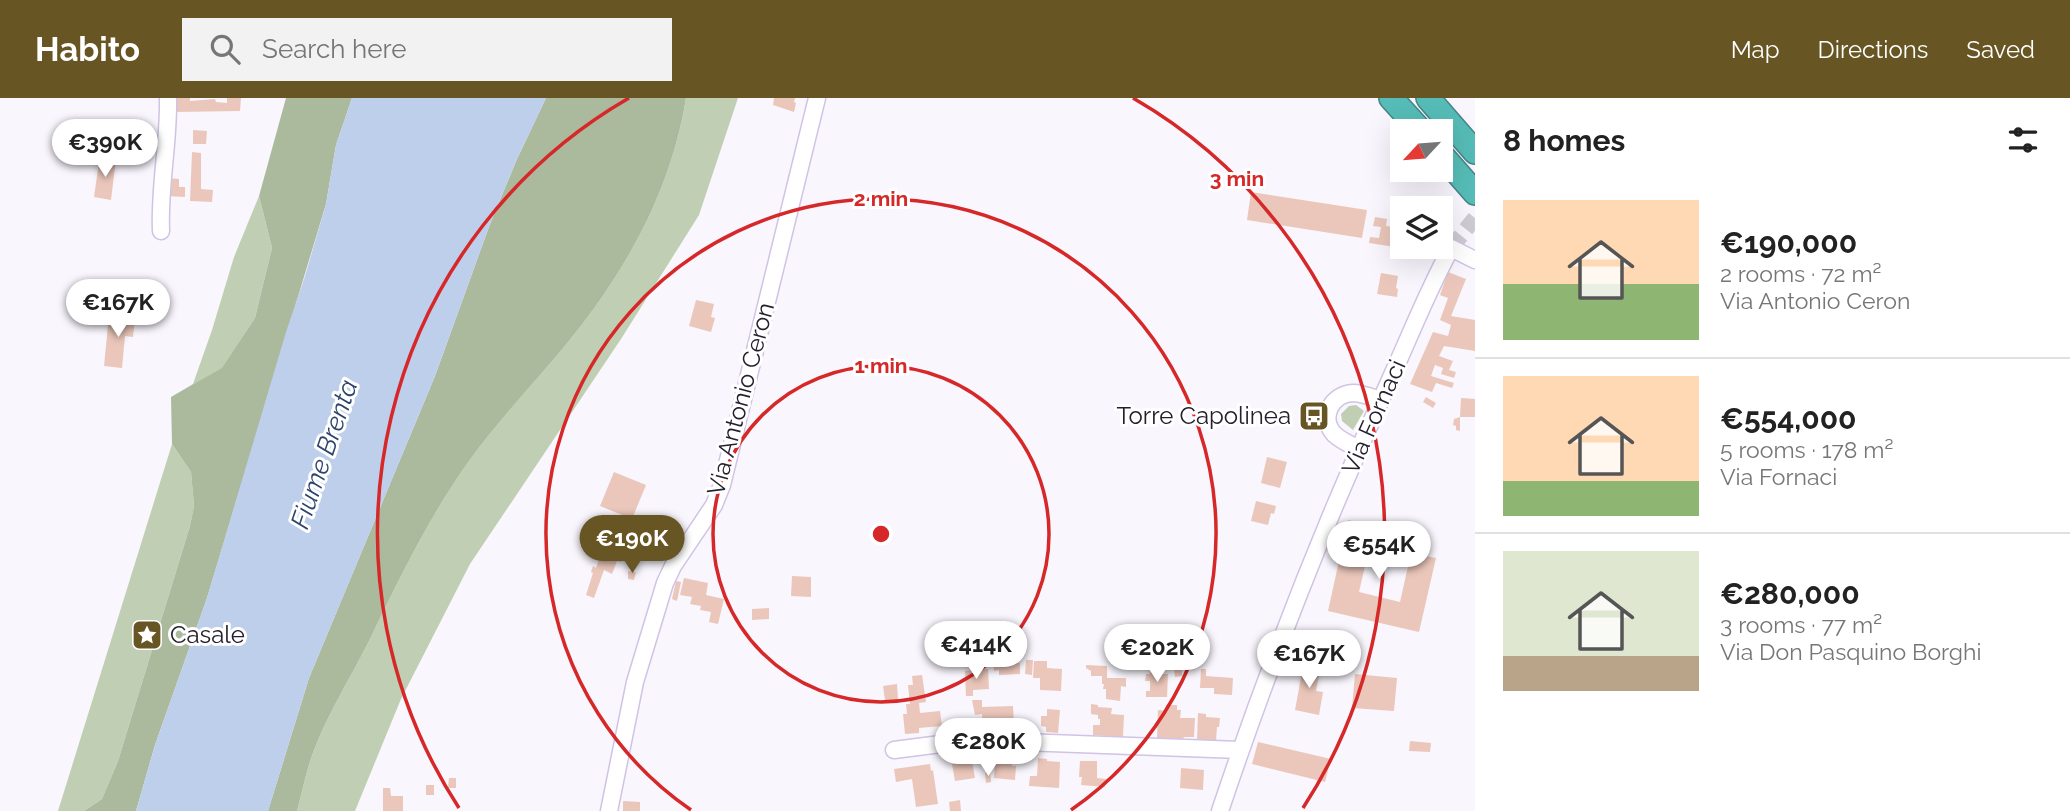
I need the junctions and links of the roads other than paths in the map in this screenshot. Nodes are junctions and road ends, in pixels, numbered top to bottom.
1 (168, 98) edge
2 (817, 98) edge
3 (1391, 98) edge
4 (1428, 98) edge
5 (1409, 119) edge
6 (1475, 152) edge
7 (1453, 167) edge
8 (1475, 192) edge
9 (161, 231) dead end
10 (1475, 260) edge
11 (1380, 400) junction
12 (1359, 449) junction
13 (894, 750) dead end
14 (1240, 750) junction
15 (609, 811) edge
16 (1220, 811) edge

1 - 9 street
2 - 15 street, Via Antonio Ceron
3 - 5 highway
4 - 6 highway
7 - 8 highway
10 - 11 street, Via Fornaci
11 - 12 street, Via Fornaci
11 - 12 street
12 - 14 street, Via Fornaci
13 - 14 street
14 - 16 street, Via Fornaci

